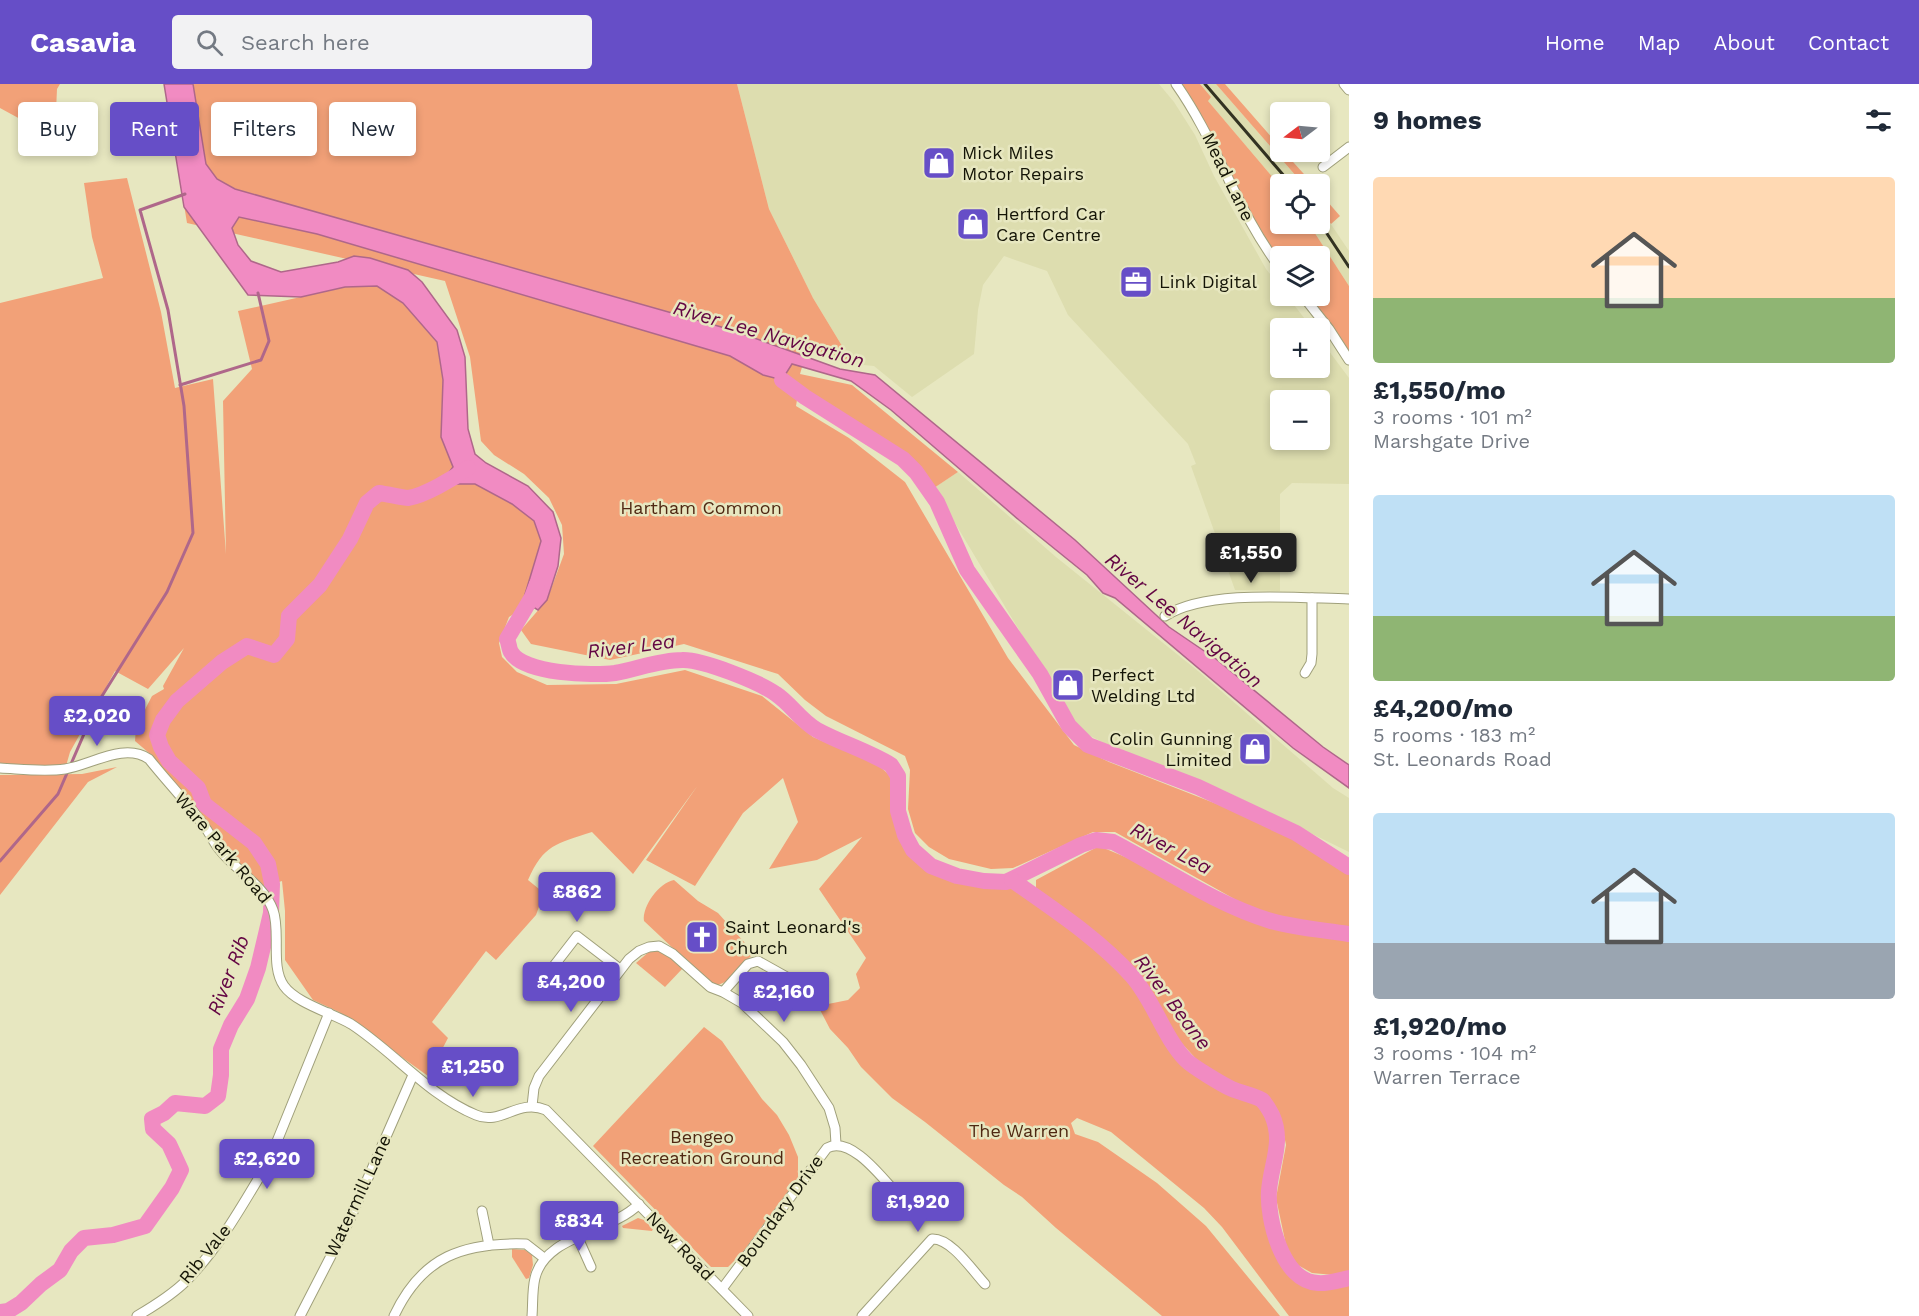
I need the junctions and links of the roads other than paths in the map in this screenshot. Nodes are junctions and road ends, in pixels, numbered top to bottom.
1 (1176, 84) edge
2 (1344, 84) edge
3 (1349, 90) edge
4 (1349, 147) edge
5 (1323, 167) dead end
6 (1270, 252) edge
7 (1311, 306) edge
8 (1349, 360) edge
9 (1312, 598) junction
10 (1349, 599) edge
11 (1165, 616) dead end
12 (1305, 673) dead end
13 (0, 768) edge
14 (620, 969) junction
15 (546, 976) dead end
16 (723, 992) junction
17 (815, 997) dead end
18 (329, 1012) junction
19 (413, 1075) junction
20 (532, 1106) junction
21 (836, 1144) junction
22 (898, 1195) dead end
23 (639, 1204) junction
24 (482, 1211) dead end
25 (578, 1238) junction
26 (489, 1245) junction
27 (544, 1258) junction
28 (591, 1267) dead end
29 (985, 1284) dead end
30 (722, 1289) junction
31 (137, 1316) edge
32 (300, 1316) edge
33 (394, 1316) edge
34 (532, 1316) edge
35 (748, 1316) edge
36 (862, 1316) edge

1 - 6 street, Mead Lane
2 - 3 street
4 - 5 street
7 - 8 street
9 - 10 street
9 - 11 street
9 - 12 street
13 - 18 street, Ware Park Road
14 - 15 street
14 - 16 street
14 - 20 street
16 - 17 street
16 - 21 street
18 - 19 street, Ware Park Road
18 - 31 street, Rib Vale
19 - 20 street, Ware Park Road
19 - 32 street, Watermill Lane
20 - 23 street, New Road
21 - 22 street, Boundary Drive
21 - 30 street, Boundary Drive
23 - 25 street
23 - 30 street, New Road
24 - 26 street
25 - 27 street
25 - 28 street
26 - 27 street
26 - 33 street
27 - 34 street
29 - 36 street
30 - 35 street, New Road

